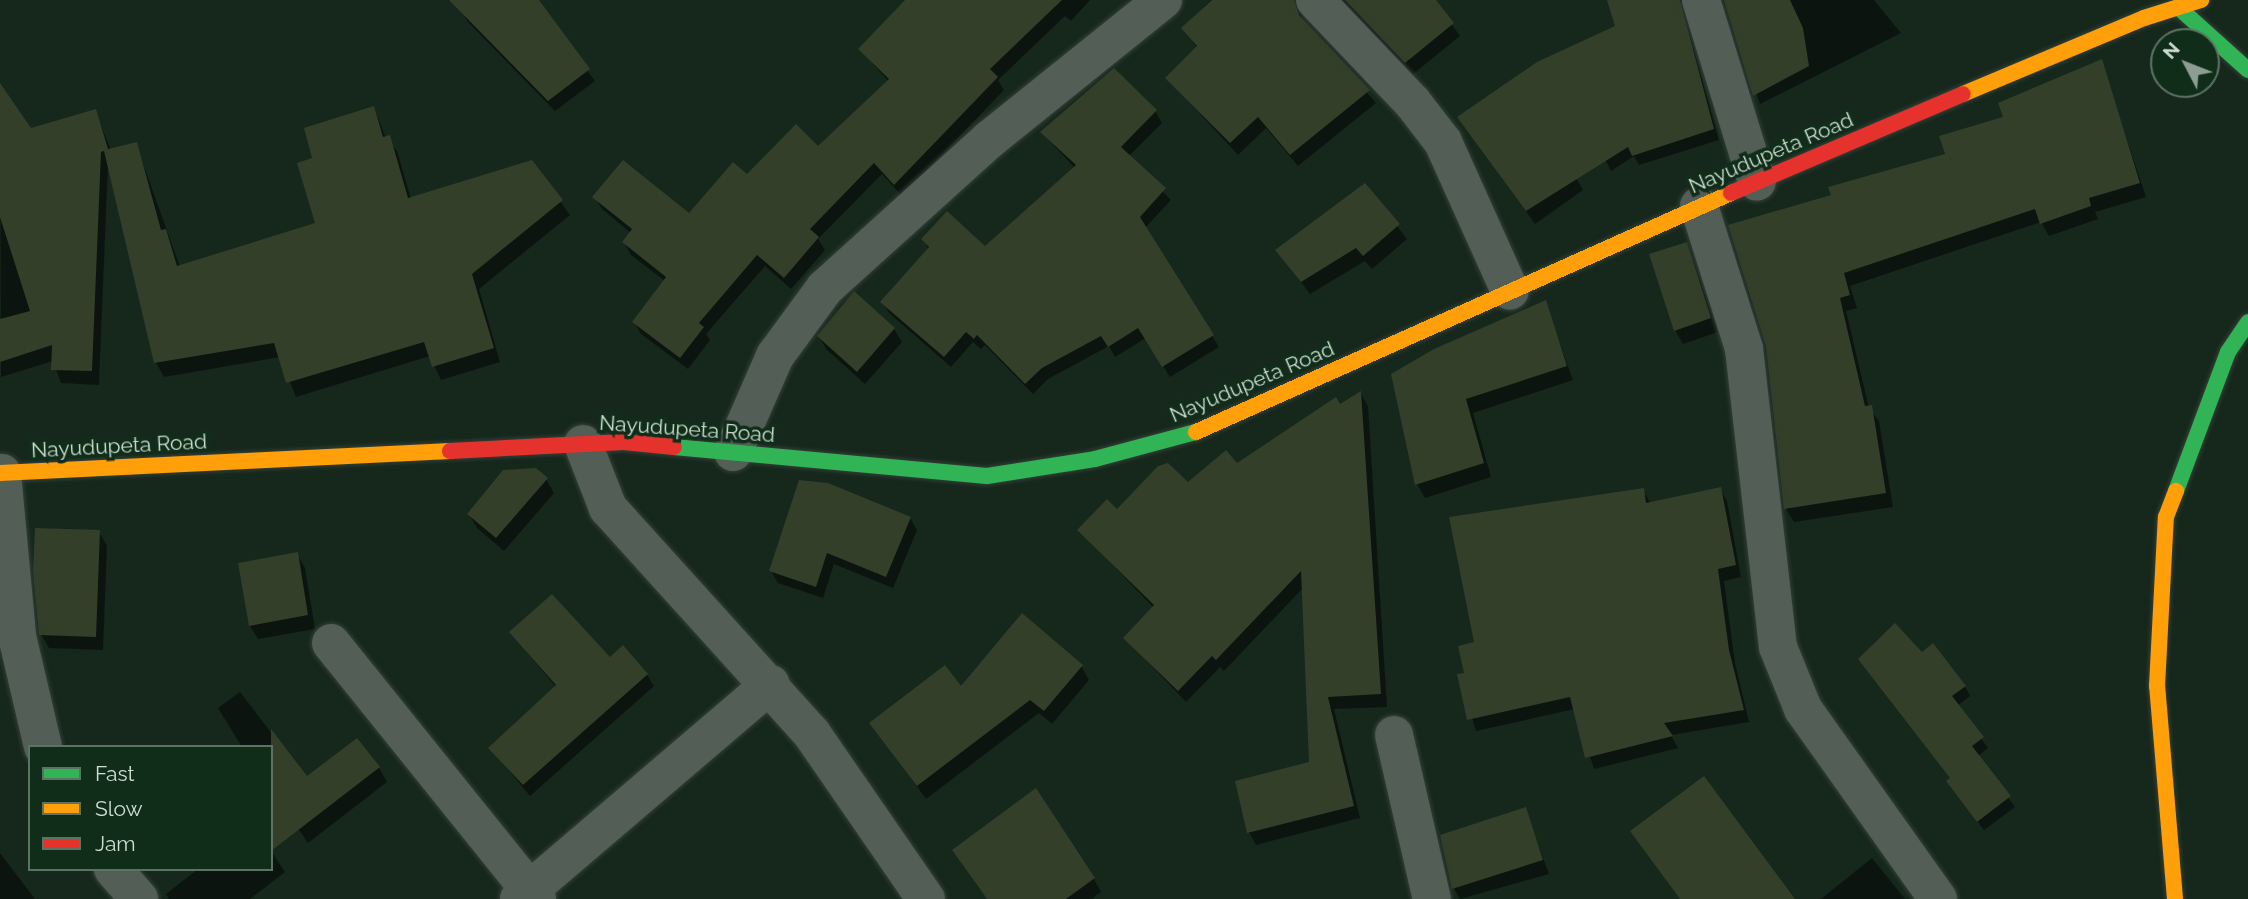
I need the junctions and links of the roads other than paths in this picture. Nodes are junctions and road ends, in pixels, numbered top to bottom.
1 (1163, 0) edge
2 (1315, 0) edge
3 (1701, 0) edge
4 (2201, 0) edge
5 (2178, 7) junction
6 (2248, 70) edge
7 (1757, 182) junction
8 (1699, 206) junction
9 (1510, 291) junction
10 (2248, 322) edge
11 (583, 444) junction
12 (733, 452) junction
13 (1, 473) edge
14 (331, 643) dead end
15 (771, 684) junction
16 (1394, 735) dead end
17 (43, 745) edge
18 (115, 871) edge
19 (529, 896) edge
20 (139, 899) edge
21 (926, 899) edge
22 (1432, 899) edge
23 (1938, 899) edge
24 (2175, 899) edge

1 - 12 street
2 - 9 street
3 - 7 street
4 - 5 street, Nayudupeta Road
5 - 6 street
5 - 7 street, Nayudupeta Road
7 - 8 street, Nayudupeta Road
8 - 9 street, Nayudupeta Road
8 - 23 street
9 - 12 street, Nayudupeta Road
10 - 24 street
11 - 12 street, Nayudupeta Road
11 - 13 street, Nayudupeta Road
11 - 15 street
13 - 17 street
14 - 19 street
15 - 19 street
15 - 21 street
16 - 22 street
18 - 20 street

